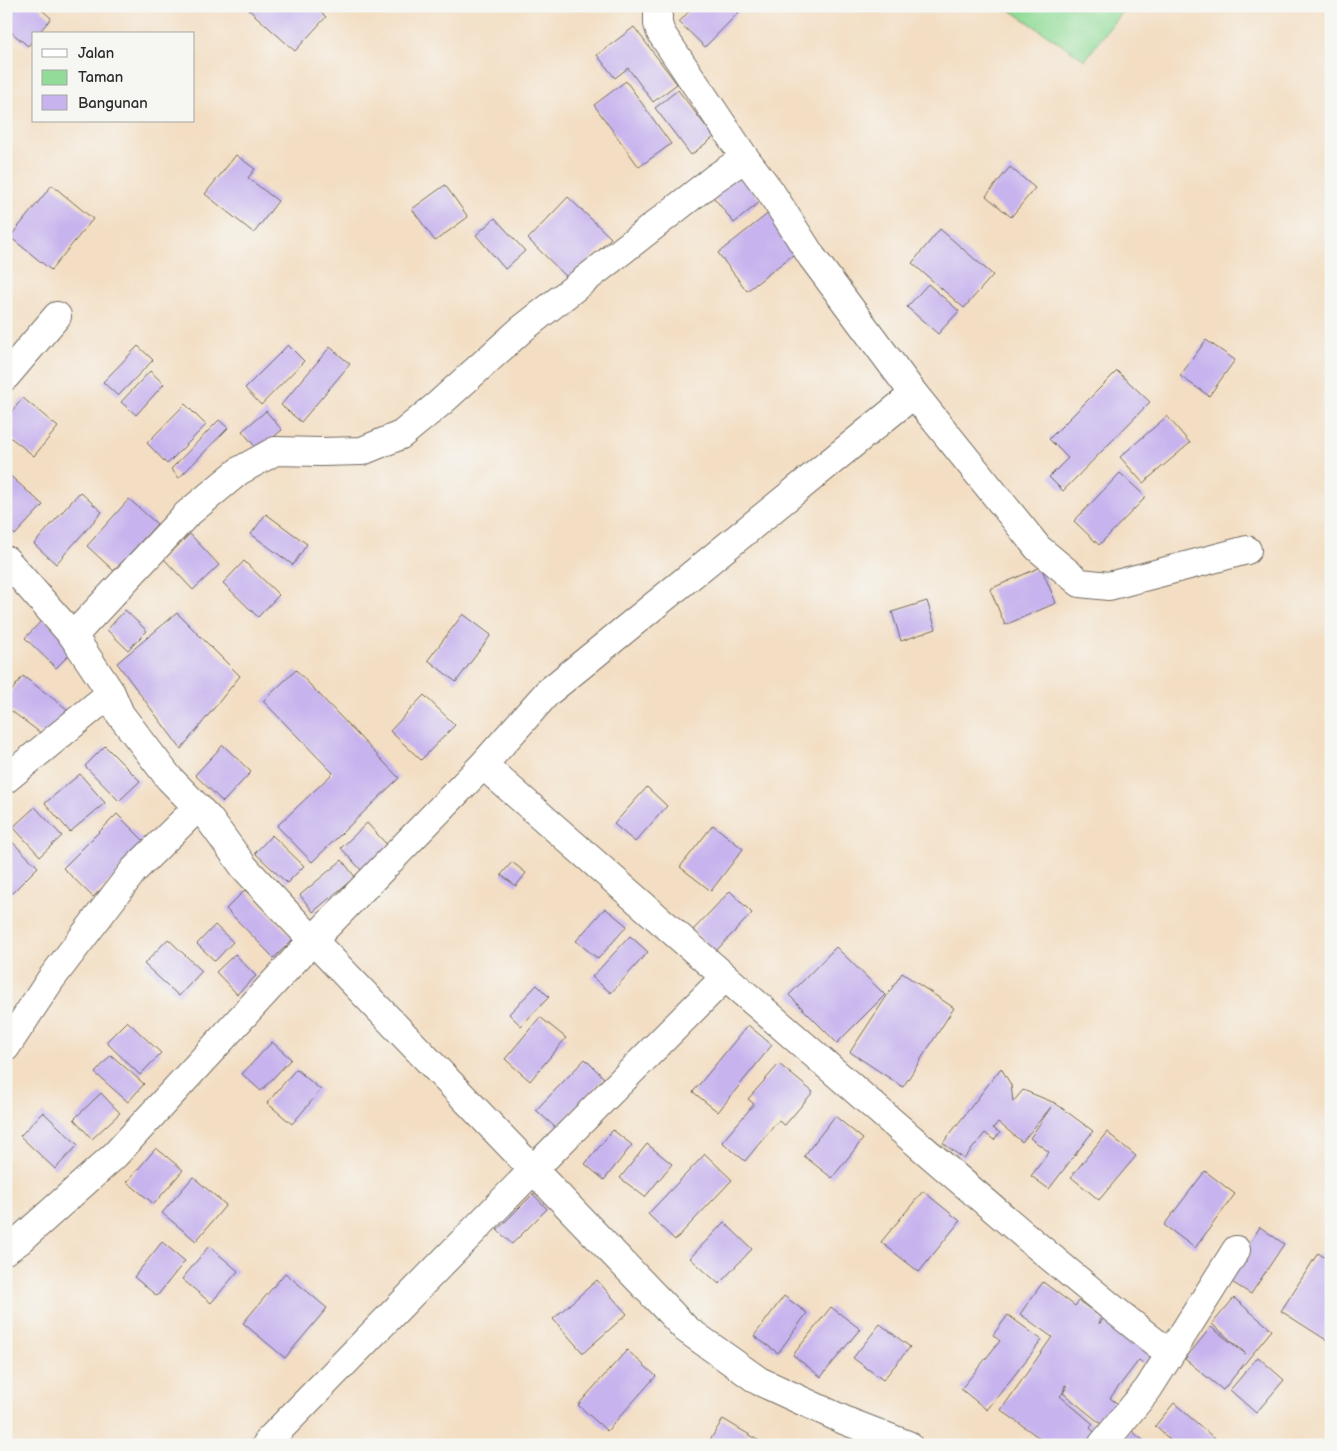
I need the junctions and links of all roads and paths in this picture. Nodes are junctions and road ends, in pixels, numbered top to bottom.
1 (658, 6) edge
2 (745, 158) junction
3 (57, 316) dead end
4 (6, 376) edge
5 (914, 394) junction
6 (1247, 550) dead end
7 (6, 560) edge
8 (73, 636) junction
9 (112, 693) junction
10 (483, 765) junction
11 (6, 779) edge
12 (198, 807) junction
13 (313, 940) junction
14 (725, 977) junction
15 (6, 1046) edge
16 (533, 1170) junction
17 (6, 1250) edge
18 (1236, 1250) dead end
19 (1170, 1354) junction
20 (266, 1445) edge
21 (908, 1445) edge
22 (1102, 1445) edge

1 - 2 street
2 - 5 street
2 - 8 street
3 - 4 street
5 - 6 street
5 - 10 street
7 - 8 street
8 - 9 street
9 - 11 street
9 - 12 street
10 - 13 street
10 - 14 street
12 - 13 street
12 - 15 street
13 - 16 street
13 - 17 street
14 - 16 street
14 - 19 street
16 - 20 street
16 - 21 street
18 - 19 street
19 - 22 street

